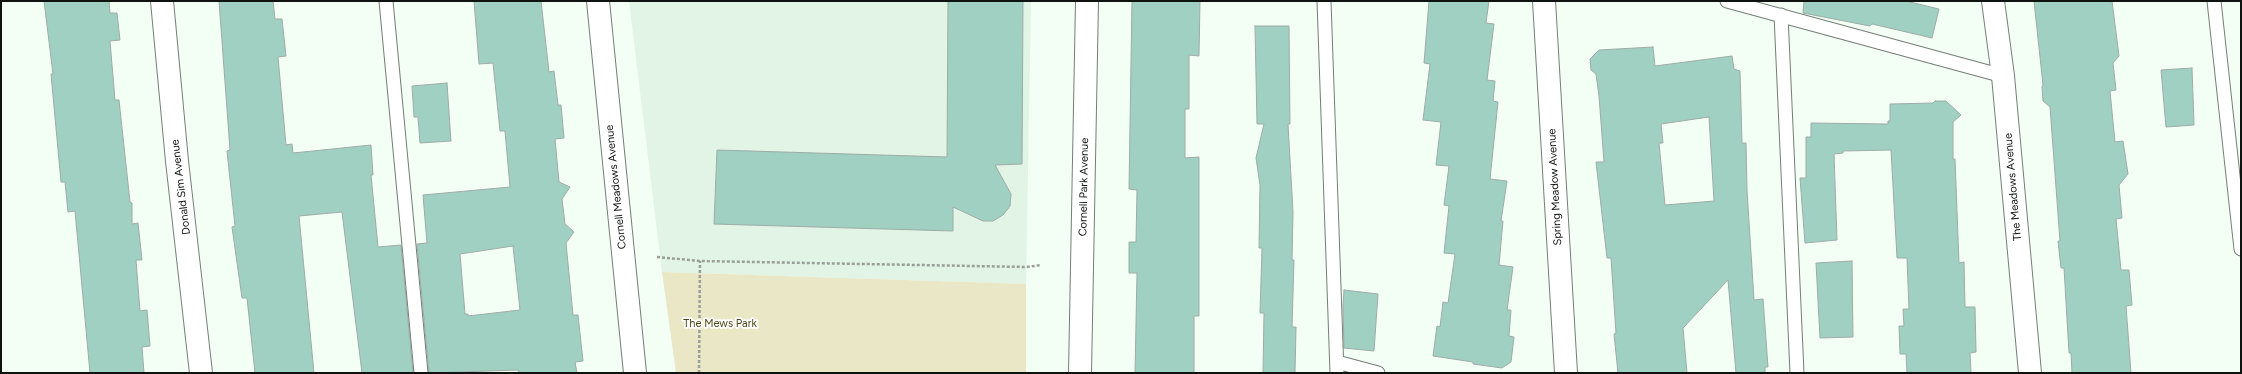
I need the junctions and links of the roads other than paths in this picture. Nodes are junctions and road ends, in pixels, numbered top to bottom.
1 (162, 1) edge
2 (386, 1) edge
3 (598, 1) edge
4 (1087, 1) edge
5 (1324, 1) edge
6 (1544, 1) edge
7 (1727, 1) edge
8 (1993, 1) edge
9 (2214, 1) edge
10 (1781, 15) junction
11 (2003, 76) junction
12 (2241, 249) edge
13 (1337, 368) edge
14 (201, 373) edge
15 (421, 373) edge
16 (635, 373) edge
17 (1080, 373) edge
18 (1378, 373) edge
19 (1566, 373) edge
20 (1797, 373) edge
21 (2030, 373) edge

1 - 14 street, Donald Sim Avenue
2 - 15 lane
3 - 16 street, Cornell Meadows Avenue
4 - 17 street, Cornell Park Avenue
5 - 13 lane
6 - 19 street, Spring Meadow Avenue
7 - 10 lane
8 - 11 street, The Meadows Avenue
9 - 12 lane
10 - 11 lane
10 - 20 lane
11 - 21 street, The Meadows Avenue
13 - 18 lane

